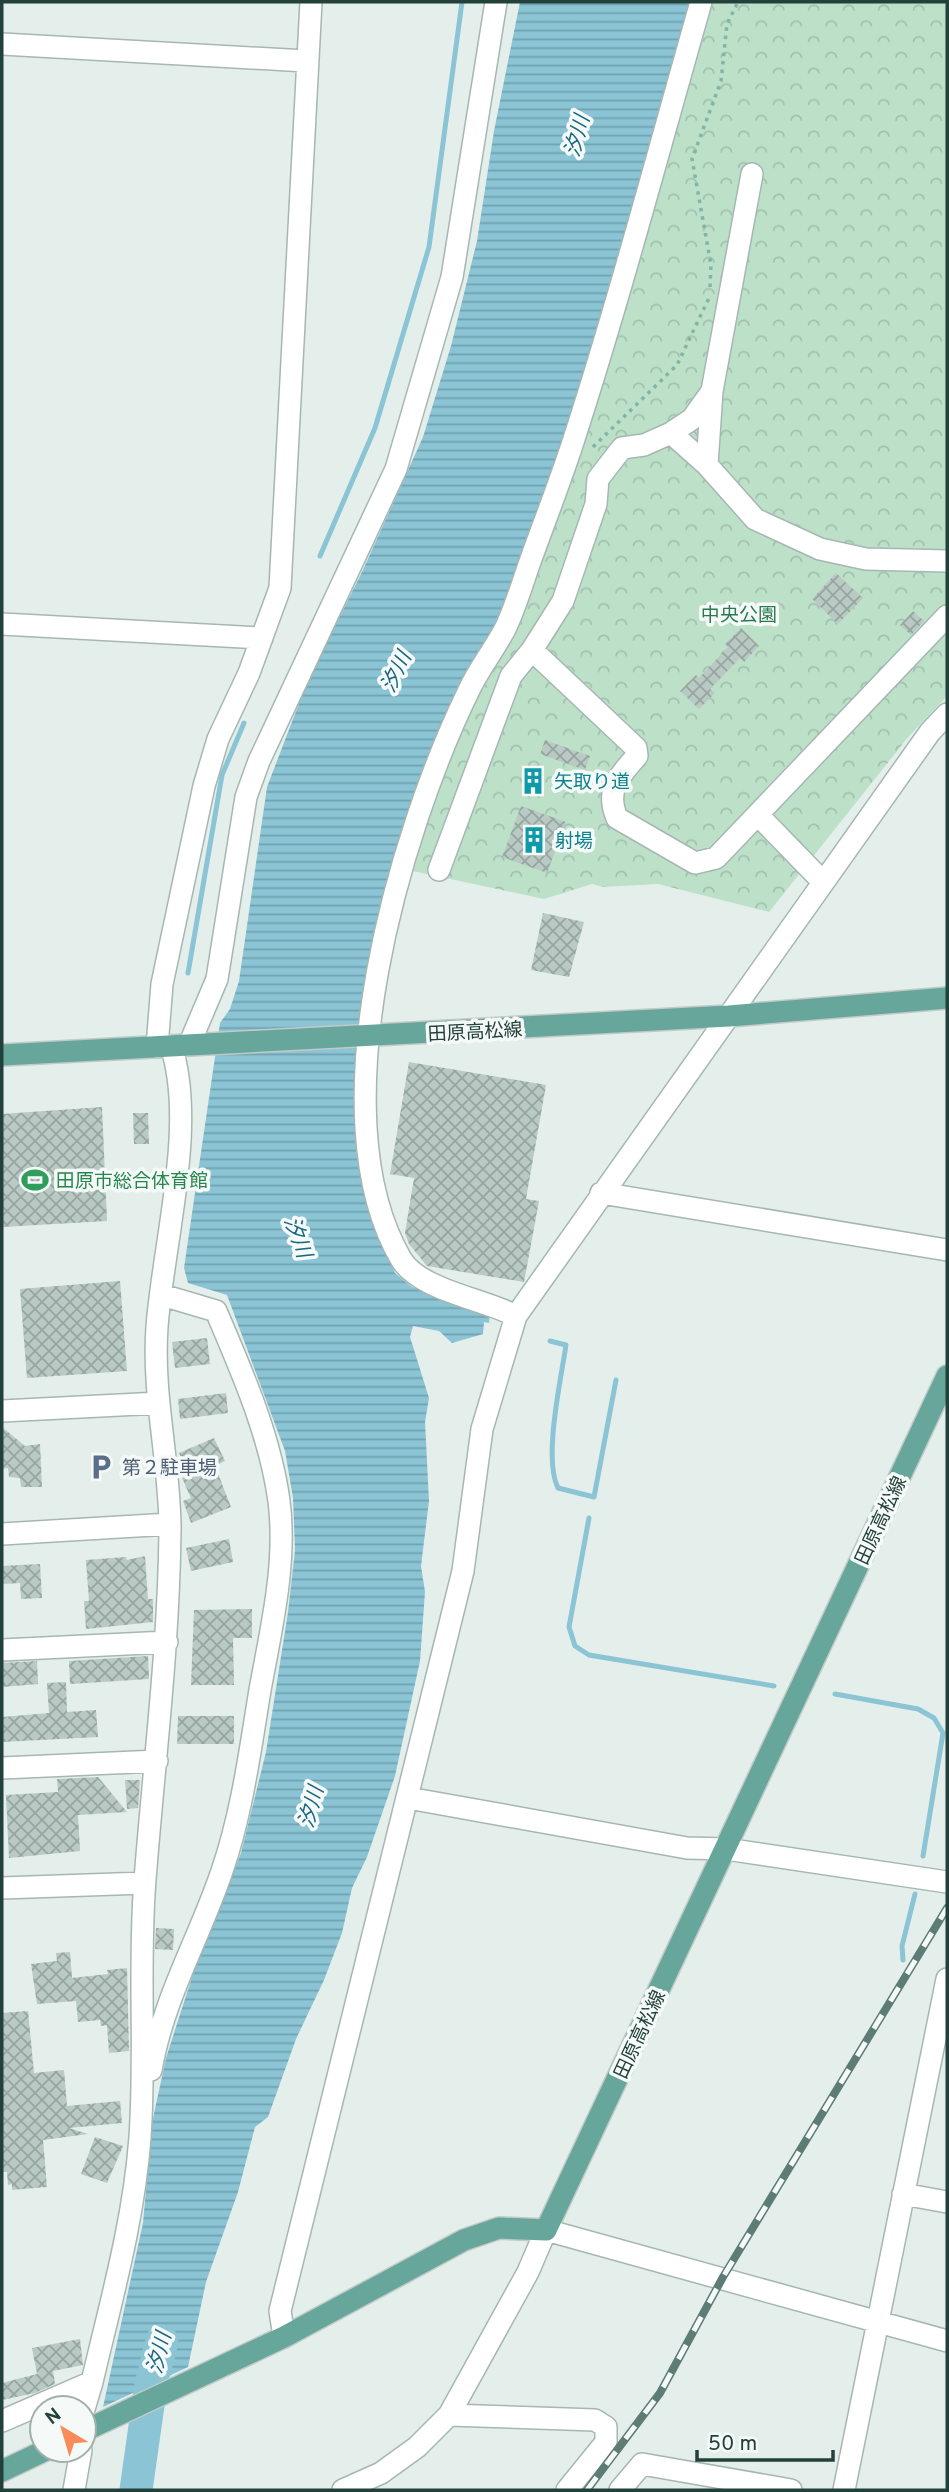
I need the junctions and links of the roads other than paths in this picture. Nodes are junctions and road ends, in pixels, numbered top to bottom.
1 (311, 2) edge
2 (496, 2) edge
3 (701, 2) edge
4 (2, 44) edge
5 (306, 61) junction
6 (752, 174) dead end
7 (712, 391) junction
8 (671, 433) junction
9 (708, 465) junction
10 (947, 561) edge
11 (947, 615) edge
12 (2, 624) edge
13 (262, 638) junction
14 (532, 650) junction
15 (947, 714) edge
16 (759, 816) junction
17 (439, 870) dead end
18 (823, 882) junction
19 (947, 998) edge
20 (729, 1016) junction
21 (365, 1037) junction
22 (180, 1046) junction
23 (2, 1055) edge
24 (601, 1193) junction
25 (947, 1250) edge
26 (162, 1295) junction
27 (516, 1316) junction
28 (947, 1376) edge
29 (159, 1403) junction
30 (2, 1411) edge
31 (170, 1524) junction
32 (2, 1534) edge
33 (167, 1642) junction
34 (2, 1650) edge
35 (157, 1761) junction
36 (2, 1768) edge
37 (408, 1798) junction
38 (726, 1849) junction
39 (947, 1882) edge
40 (145, 1883) junction
41 (2, 1888) edge
42 (947, 1979) edge
43 (140, 2137) junction
44 (903, 2194) junction
45 (947, 2202) edge
46 (547, 2230) junction
47 (876, 2321) junction
48 (284, 2337) junction
49 (947, 2340) edge
50 (92, 2382) junction
51 (90, 2394) edge
52 (449, 2415) junction
53 (98, 2418) edge
54 (2, 2421) edge
55 (28, 2459) edge
56 (79, 2464) edge
57 (2, 2472) edge
58 (717, 2484) edge
59 (74, 2490) edge
60 (343, 2490) edge
61 (567, 2490) edge
62 (620, 2490) edge
63 (790, 2490) edge
64 (844, 2490) edge

1 - 5 street
2 - 22 street
3 - 21 street
4 - 5 street
5 - 13 street
6 - 7 street
7 - 8 street
7 - 9 street
8 - 9 street
8 - 14 street
9 - 10 street
11 - 16 street
12 - 13 street
13 - 22 street
14 - 16 street
14 - 17 street
15 - 18 street
16 - 18 street
18 - 20 street
19 - 20 main road, 田原高松線
20 - 21 main road, 田原高松線
20 - 24 street
21 - 22 main road, 田原高松線
21 - 27 street
22 - 23 main road, 田原高松線
22 - 26 street
24 - 25 street
24 - 27 street
26 - 29 street
26 - 43 street
27 - 37 street
28 - 38 main road, 田原高松線
29 - 30 street
29 - 31 street
31 - 32 street
31 - 33 street
33 - 34 street
33 - 35 street
35 - 36 street
35 - 40 street
37 - 38 street
37 - 48 street
38 - 39 street
38 - 46 main road, 田原高松線
40 - 41 street
40 - 43 street
42 - 44 street
43 - 50 street
44 - 45 street
44 - 47 street
46 - 47 street
46 - 48 main road
46 - 52 street
47 - 49 street
47 - 64 street
48 - 53 main road
50 - 51 street
50 - 54 street
52 - 60 street
52 - 61 street
55 - 57 main road
56 - 59 street
58 - 62 street
58 - 63 street

